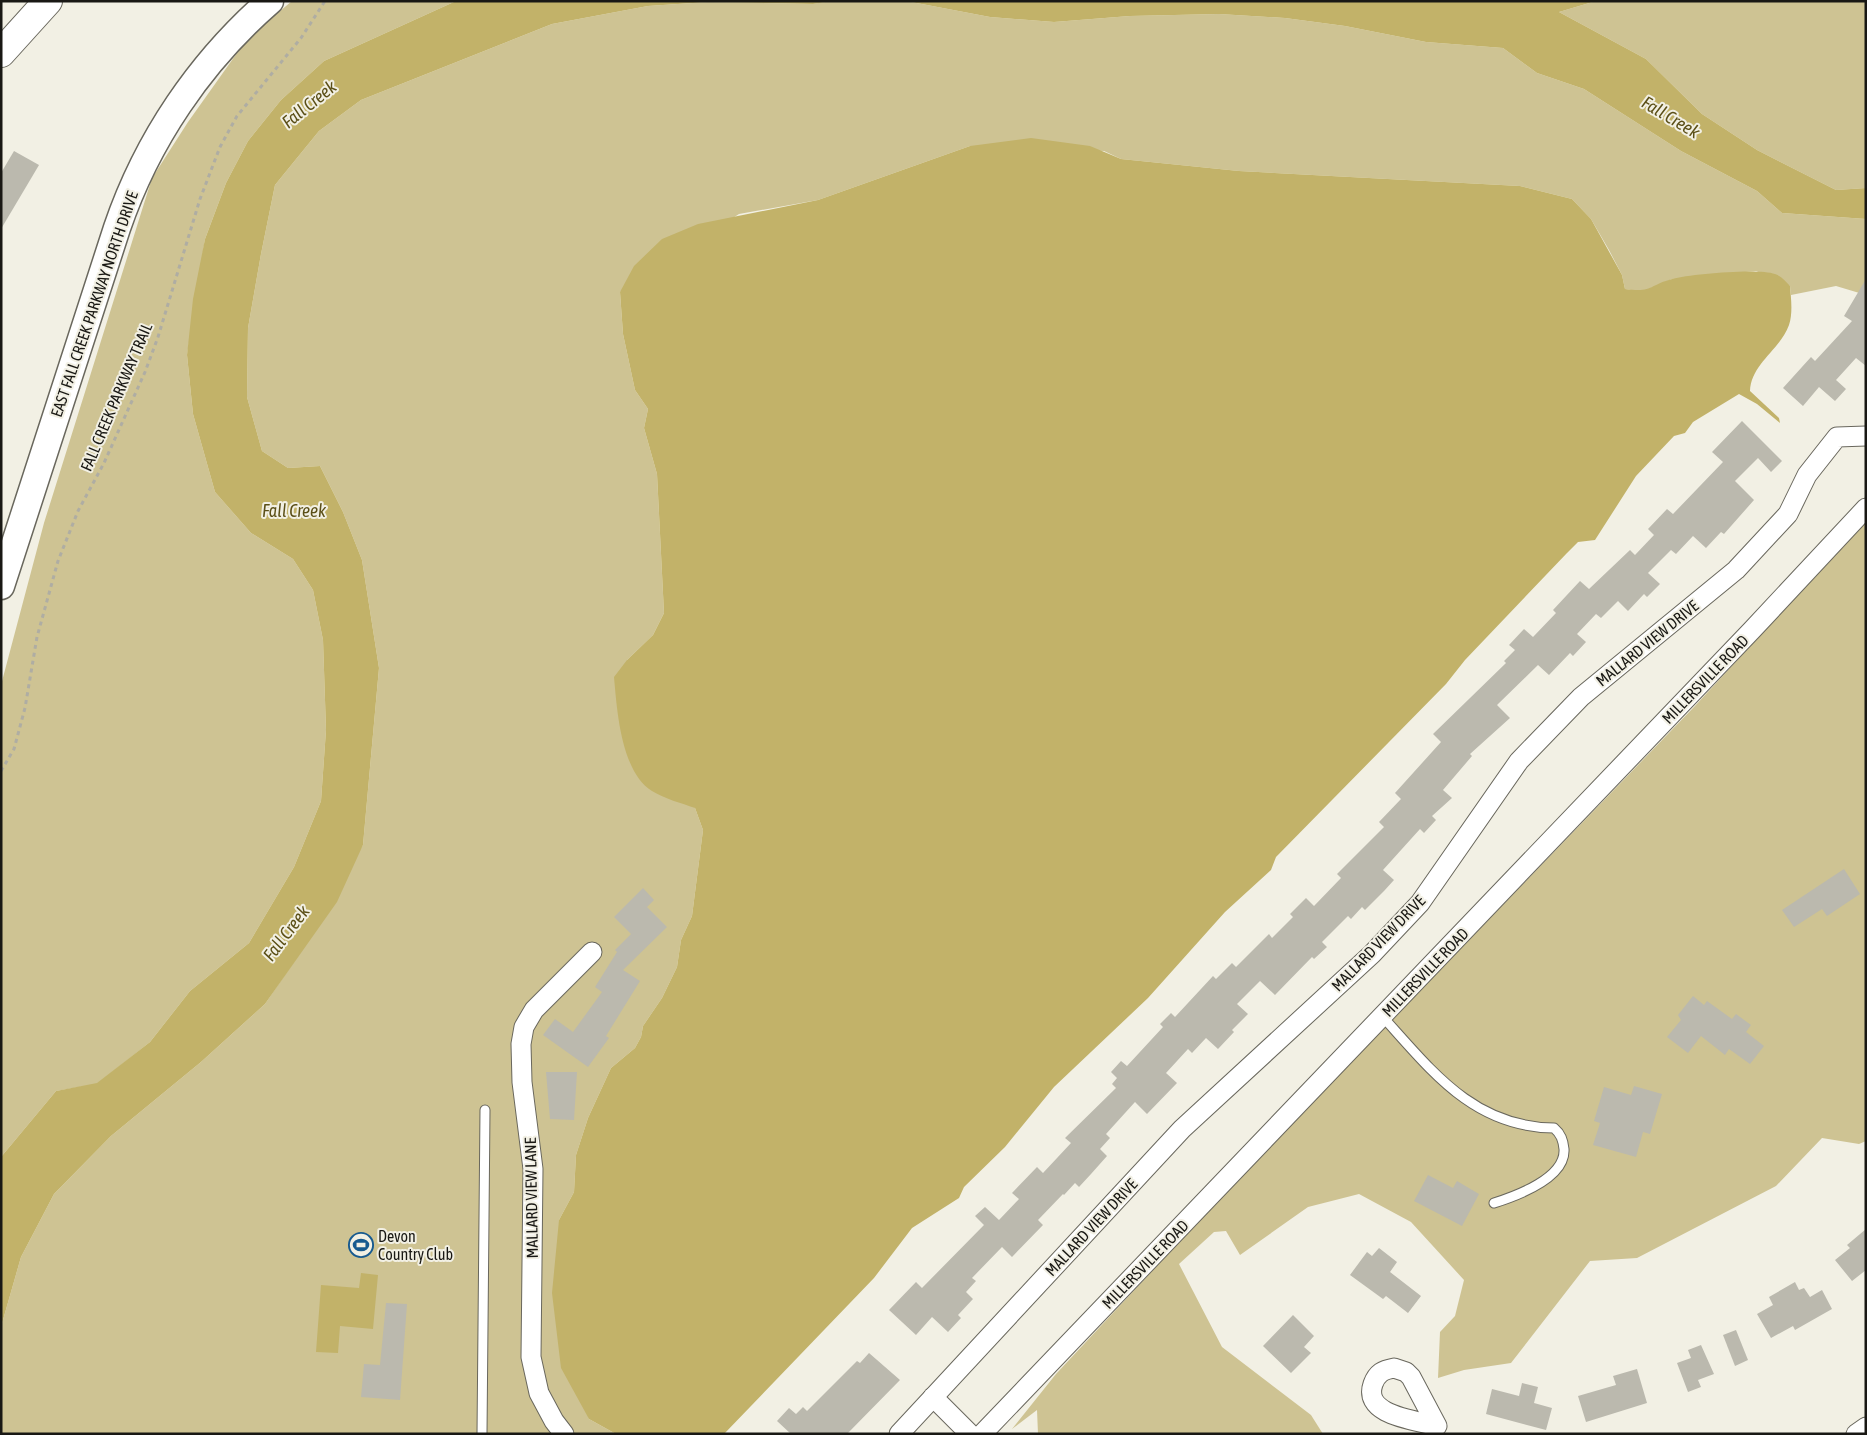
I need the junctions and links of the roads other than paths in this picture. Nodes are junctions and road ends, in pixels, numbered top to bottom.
1 (48, 1) edge
2 (270, 1) edge
3 (1, 53) edge
4 (1866, 436) edge
5 (1866, 508) edge
6 (1, 586) edge
7 (592, 952) dead end
8 (1382, 1016) junction
9 (484, 1110) dead end
10 (1494, 1203) dead end
11 (934, 1397) junction
12 (1866, 1427) edge
13 (482, 1434) edge
14 (564, 1434) edge
15 (899, 1434) edge
16 (970, 1434) edge
17 (982, 1434) edge
18 (1856, 1434) edge

1 - 3 main road
2 - 6 main road, EAST FALL CREEK PARKWAY NORTH DRIVE
4 - 11 street, MALLARD VIEW DRIVE
5 - 8 street, MILLERSVILLE ROAD
7 - 14 street, MALLARD VIEW LANE
8 - 10 lane
8 - 17 street, MILLERSVILLE ROAD
9 - 13 lane
11 - 15 street, MALLARD VIEW DRIVE
11 - 16 street
12 - 18 street

